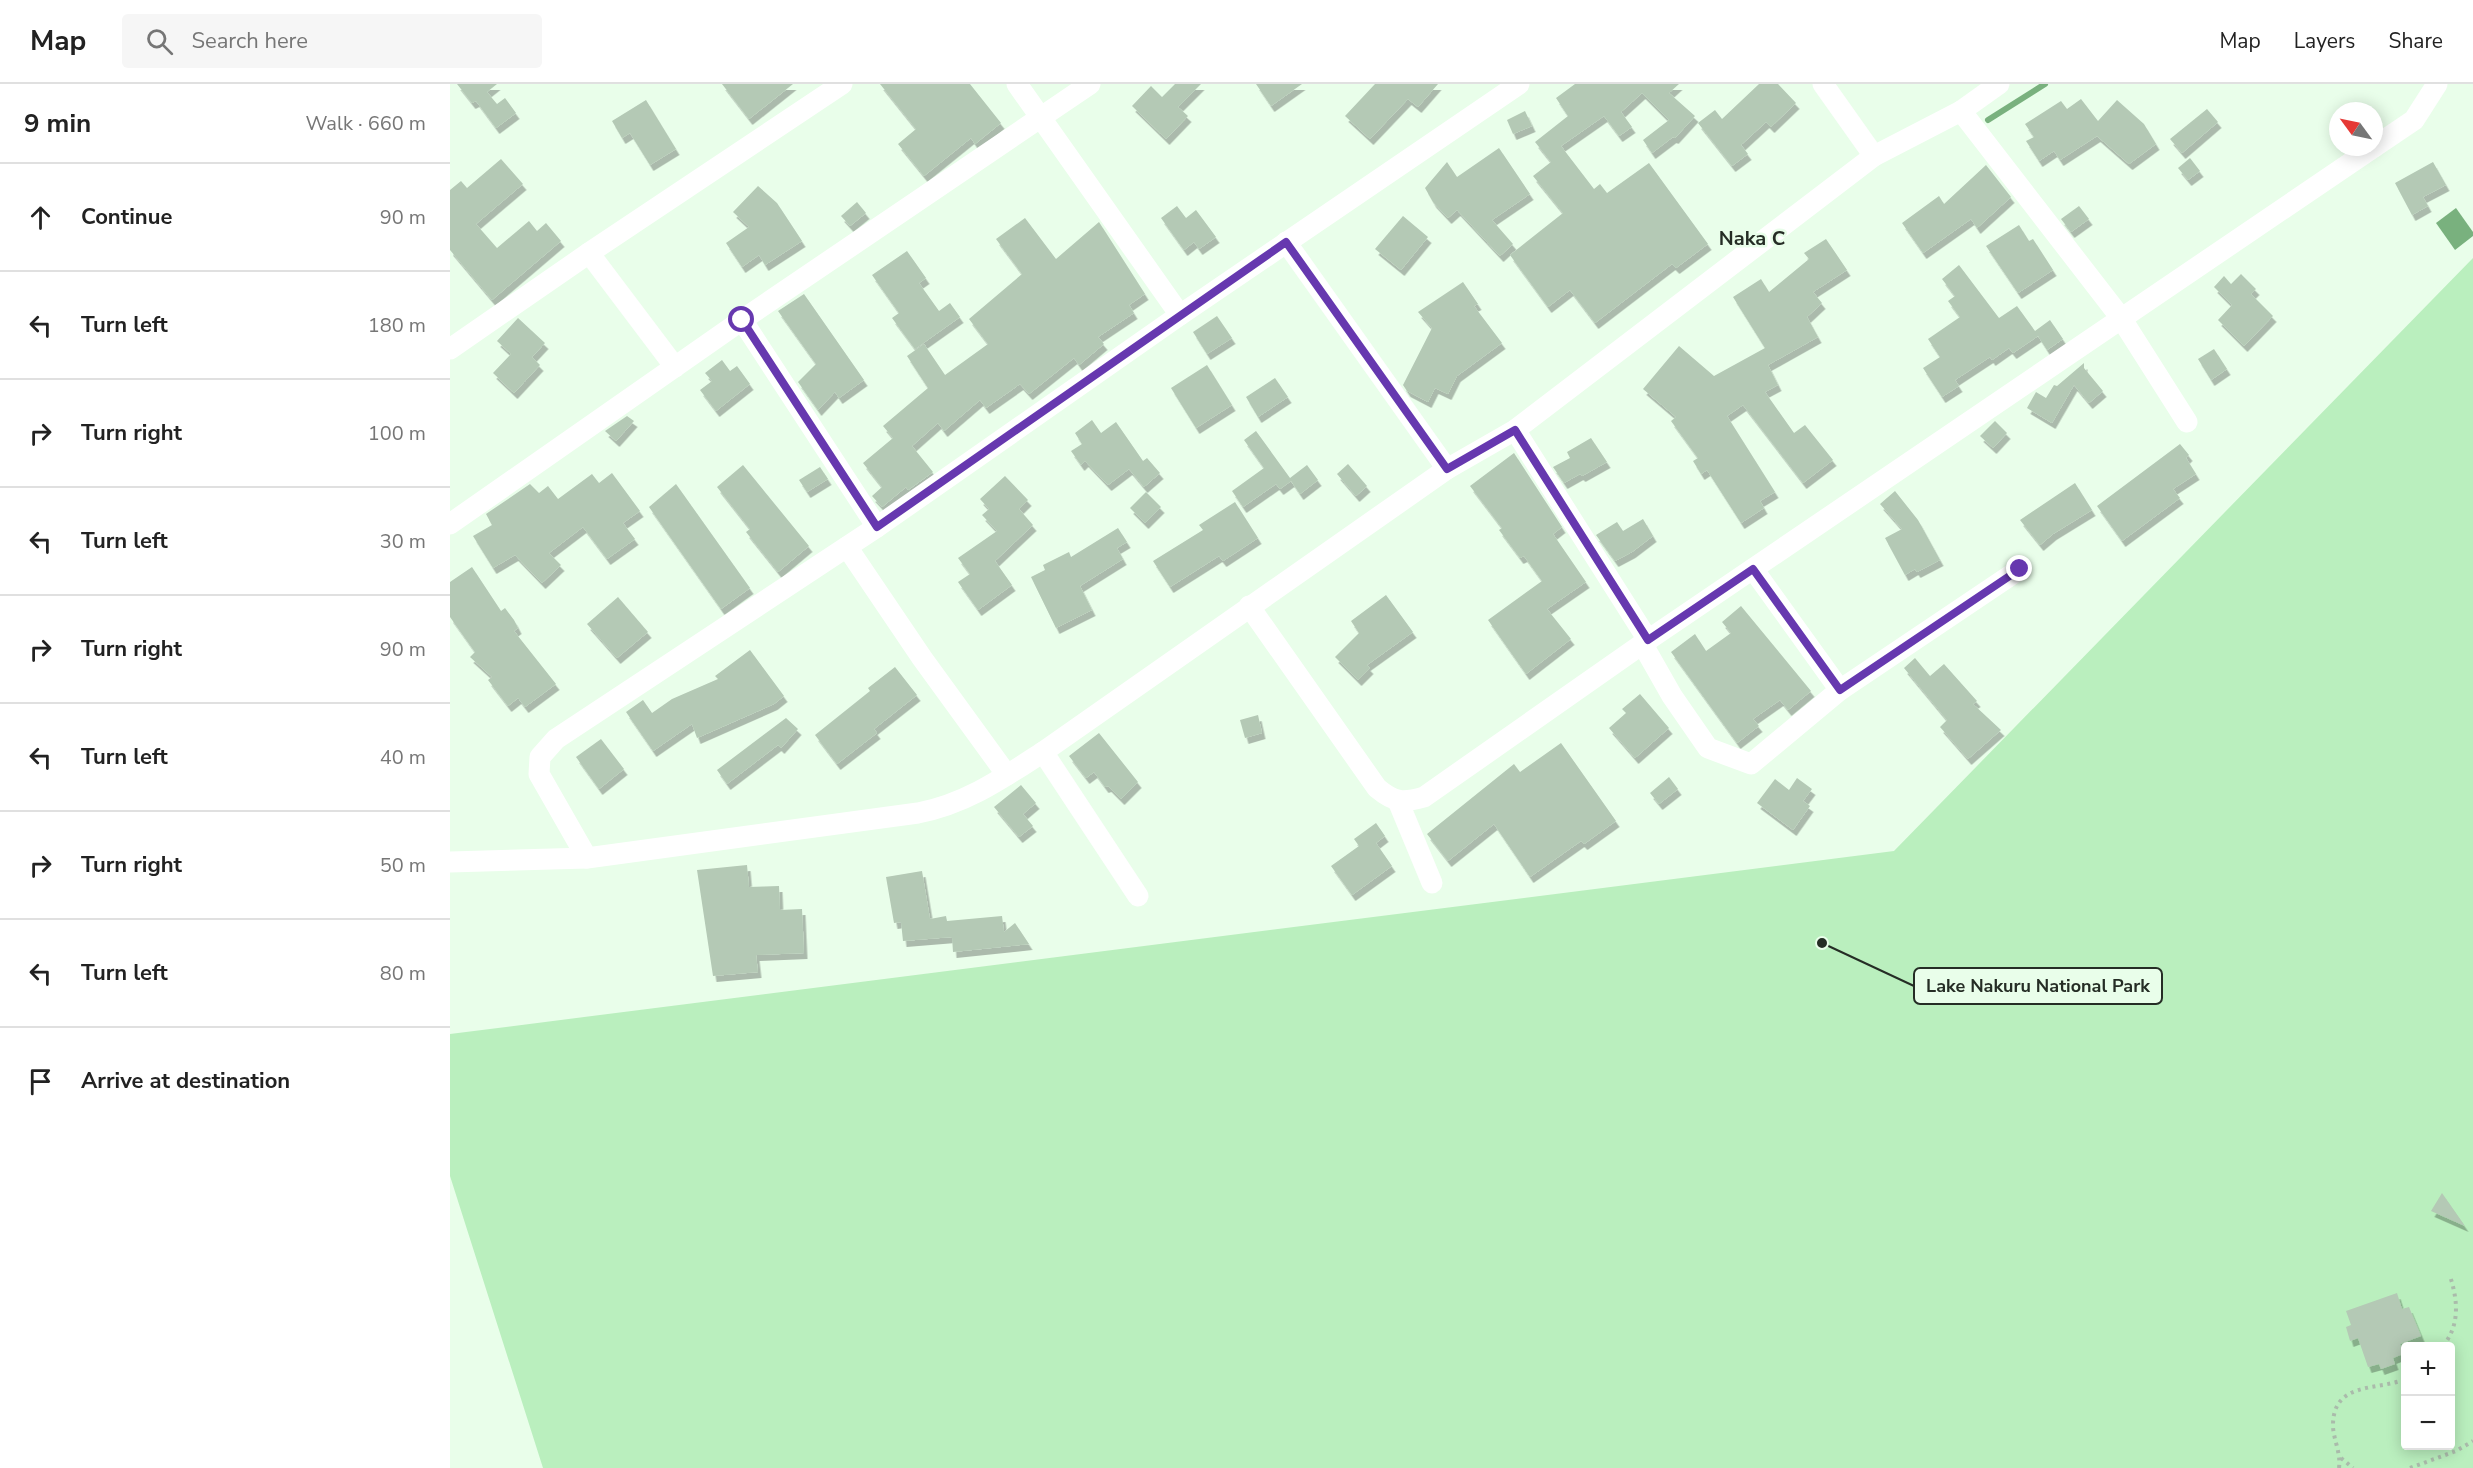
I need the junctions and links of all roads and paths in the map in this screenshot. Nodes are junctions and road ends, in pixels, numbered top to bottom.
1 (842, 84) edge
2 (1017, 84) edge
3 (1090, 84) edge
4 (1519, 84) edge
5 (1823, 84) edge
6 (1999, 84) edge
7 (2437, 84) edge
8 (1961, 111) junction
9 (1042, 117) junction
10 (2383, 141) edge
11 (1874, 156) junction
12 (2361, 156) edge
13 (1286, 242) junction
14 (588, 253) junction
15 (1180, 315) junction
16 (2121, 318) junction
17 (742, 320) junction
18 (450, 349) edge
19 (675, 367) junction
20 (2187, 422) dead end
21 (1515, 430) junction
22 (1447, 469) junction
23 (450, 524) edge
24 (877, 527) junction
25 (846, 547) junction
26 (1753, 569) junction
27 (2020, 569) dead end
28 (1249, 606) junction
29 (1646, 642) junction
30 (1840, 690) junction
31 (1043, 752) junction
32 (1007, 775) junction
33 (1398, 801) junction
34 (587, 858) junction
35 (450, 862) edge
36 (1432, 883) dead end
37 (1138, 896) dead end
38 (2450, 1276) dead end
39 (2447, 1342) edge
40 (2401, 1379) edge
41 (2473, 1441) edge
42 (2340, 1458) junction
43 (2339, 1468) edge
44 (2353, 1468) edge
45 (2410, 1468) edge

1 - 14 street
2 - 9 street
3 - 9 street
4 - 13 street
5 - 11 street
6 - 8 street
7 - 10 street
8 - 11 street
8 - 16 street
9 - 15 street
9 - 17 street
11 - 21 street
12 - 16 street
13 - 15 street
13 - 22 street
14 - 18 street
14 - 19 street
15 - 24 street
16 - 20 street
16 - 26 street
17 - 19 street
17 - 24 street
19 - 23 street
21 - 22 street
21 - 29 street
22 - 28 street
24 - 25 street
25 - 32 street
25 - 34 street
26 - 29 street
26 - 30 street
27 - 30 street
28 - 31 street
28 - 33 street
29 - 30 street
29 - 33 street
31 - 32 street
31 - 37 street
32 - 34 street
33 - 36 street
34 - 35 street
38 - 39 path
40 - 42 path
41 - 45 path
42 - 43 path
42 - 44 path

